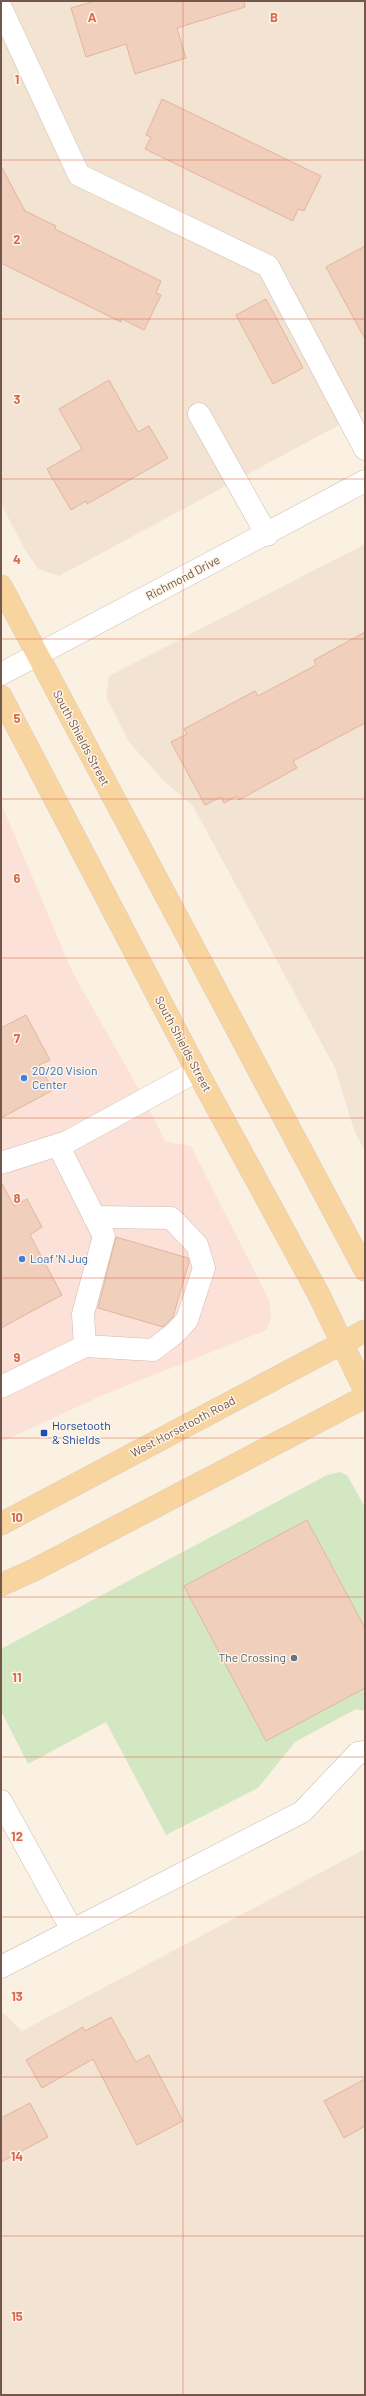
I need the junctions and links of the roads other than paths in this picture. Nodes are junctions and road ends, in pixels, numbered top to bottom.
1 (1, 8) edge
2 (199, 414) dead end
3 (365, 449) edge
4 (365, 481) edge
5 (267, 535) junction
6 (1, 586) edge
7 (37, 655) junction
8 (1, 674) edge
9 (1, 696) edge
10 (196, 1071) junction
11 (58, 1145) junction
12 (1, 1164) edge
13 (94, 1217) junction
14 (365, 1270) edge
15 (365, 1331) edge
16 (343, 1343) junction
17 (85, 1346) junction
18 (1, 1387) edge
19 (365, 1391) edge
20 (365, 1397) edge
21 (1, 1524) edge
22 (1, 1584) edge
23 (365, 1752) edge
24 (1, 1801) edge
25 (72, 1930) junction
26 (1, 1967) edge

1 - 3 street
2 - 5 street
4 - 5 street, Richmond Drive
5 - 7 street, Richmond Drive
6 - 7 main road, South Shields Street
7 - 8 street, Richmond Drive
7 - 14 main road, South Shields Street
9 - 10 main road, South Shields Street
10 - 11 street
10 - 16 main road, South Shields Street
11 - 12 street
11 - 13 street
13 - 17 street
13 - 17 street
15 - 16 main road, West Horsetooth Road
16 - 19 main road, South Shields Street
16 - 21 main road, West Horsetooth Road
17 - 18 street
20 - 22 main road
23 - 25 street
24 - 25 street
25 - 26 street

